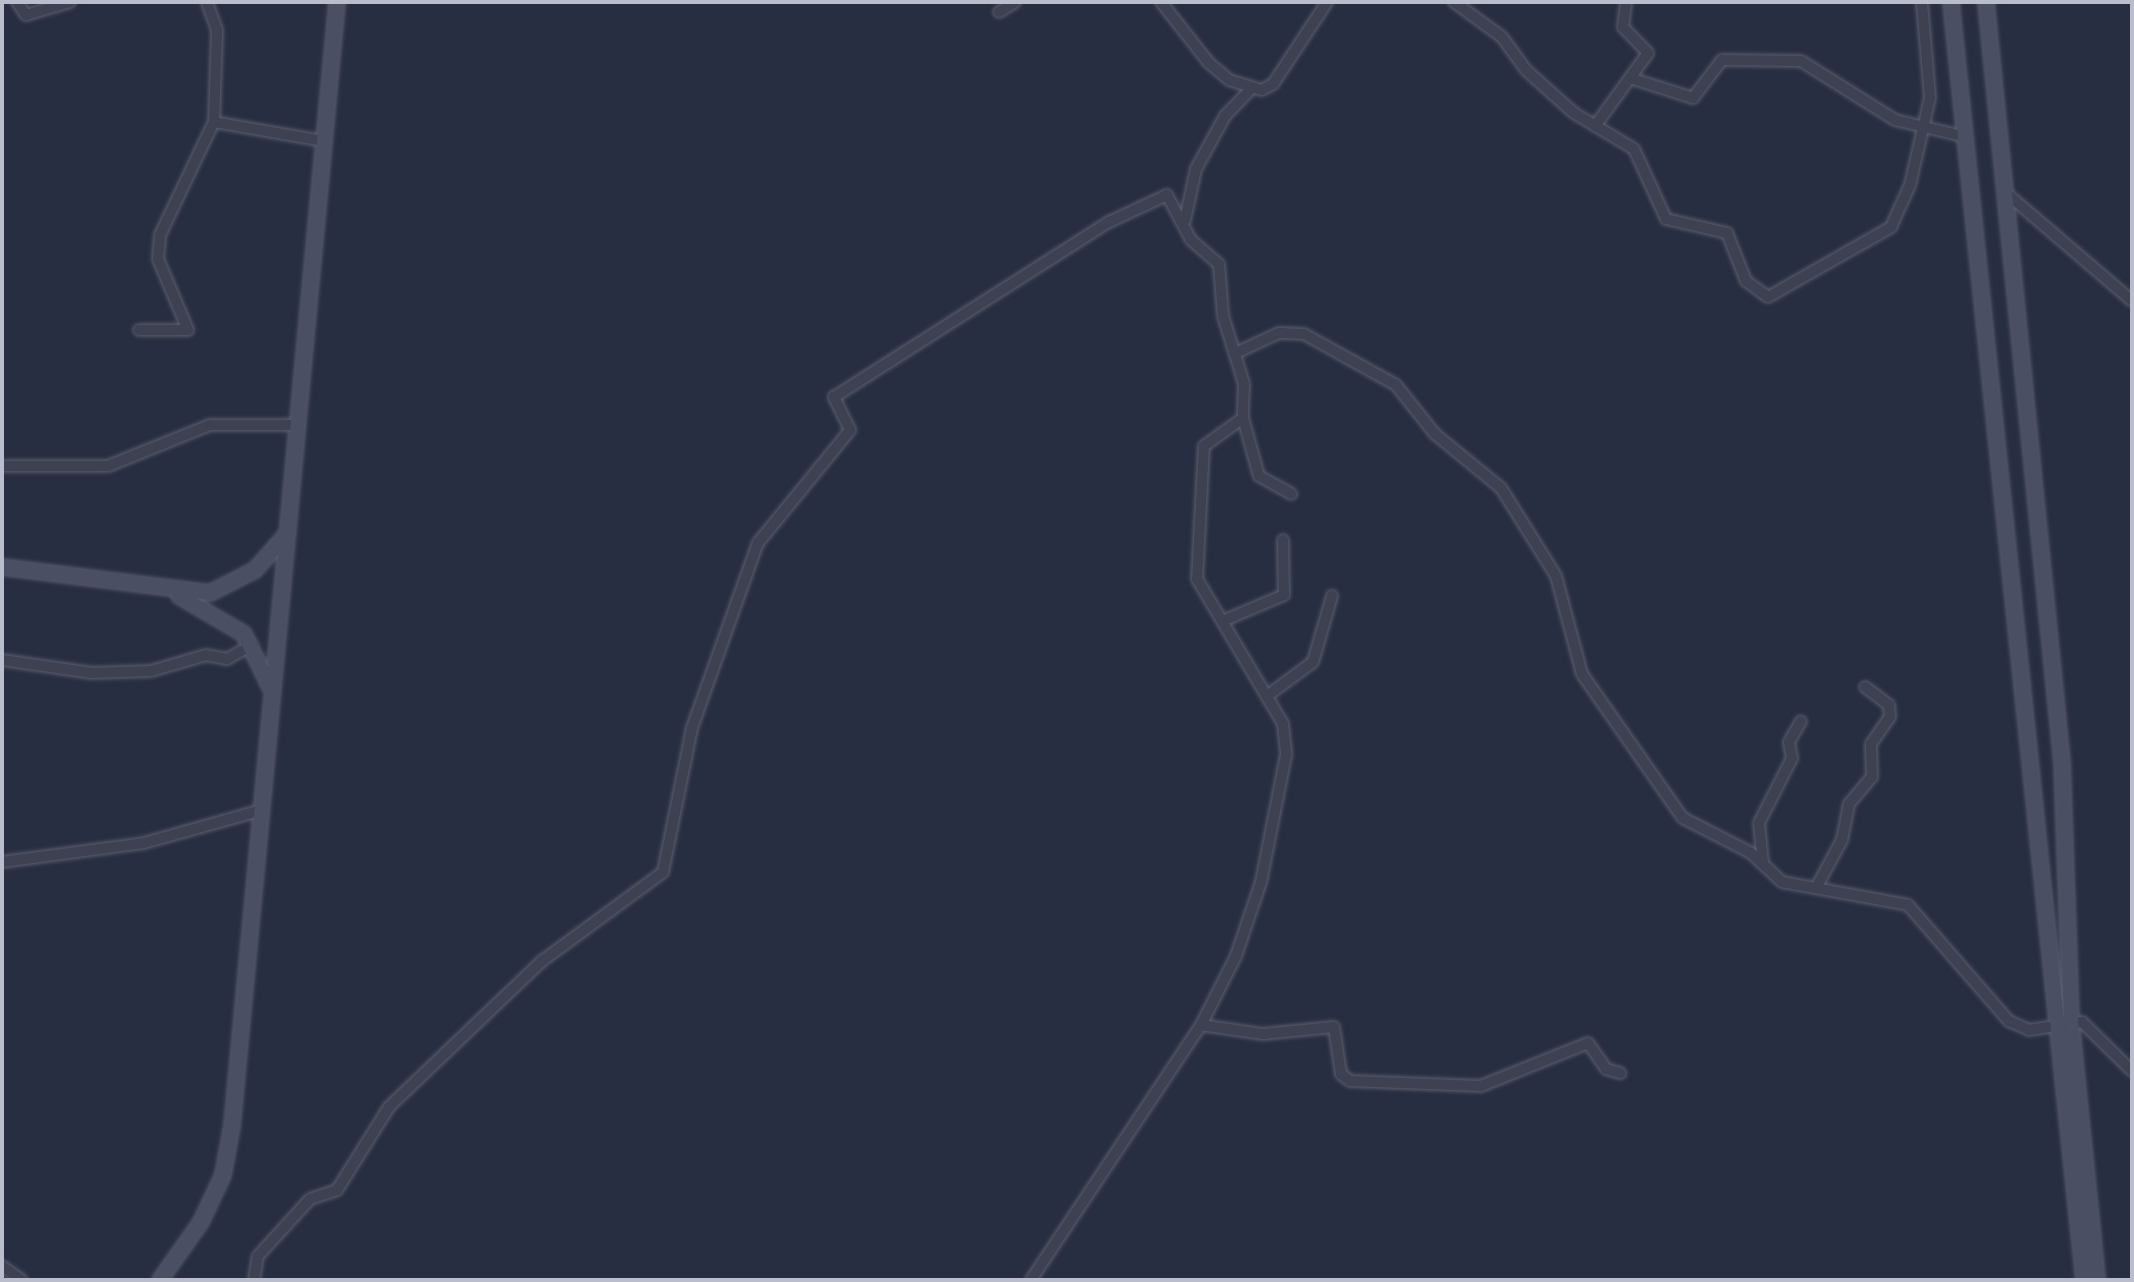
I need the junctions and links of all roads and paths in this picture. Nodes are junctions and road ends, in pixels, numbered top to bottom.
1 (17, 2) edge
2 (70, 2) edge
3 (207, 2) edge
4 (337, 2) edge
5 (1015, 2) edge
6 (1161, 2) edge
7 (1327, 2) edge
8 (1454, 2) edge
9 (1626, 2) edge
10 (1922, 2) edge
11 (1951, 2) edge
12 (1987, 3) edge
13 (999, 12) dead end
14 (1630, 78) junction
15 (1251, 89) junction
16 (214, 122) junction
17 (1595, 126) junction
18 (1922, 131) junction
19 (1962, 136) junction
20 (323, 141) junction
21 (2000, 188) junction
22 (1185, 220) junction
23 (2132, 301) edge
24 (139, 330) dead end
25 (1238, 352) junction
26 (1243, 418) junction
27 (298, 425) junction
28 (2, 466) edge
29 (1291, 494) dead end
30 (288, 534) junction
31 (1283, 540) dead end
32 (2, 567) edge
33 (169, 593) junction
34 (1332, 596) dead end
35 (1225, 620) junction
36 (252, 645) junction
37 (2, 660) edge
38 (1865, 687) dead end
39 (1267, 696) junction
40 (272, 699) junction
41 (1801, 721) dead end
42 (262, 810) junction
43 (2, 862) edge
44 (1763, 863) junction
45 (1816, 888) junction
46 (2066, 1023) junction
47 (1201, 1025) junction
48 (2132, 1071) edge
49 (1620, 1073) dead end
50 (2, 1266) edge
51 (21, 1280) edge
52 (160, 1280) edge
53 (254, 1280) edge
54 (1031, 1280) edge
55 (2084, 1280) edge
56 (2097, 1280) edge

1 - 2 street
3 - 16 street
4 - 20 street
5 - 13 street
6 - 15 street
7 - 15 street
8 - 17 street
9 - 14 street
10 - 18 street
11 - 19 street
12 - 21 street
14 - 17 street
14 - 18 street
15 - 22 street
16 - 20 street
16 - 24 street
17 - 18 street
18 - 19 street
19 - 46 street
20 - 27 street
21 - 23 street
21 - 46 street
22 - 25 street
22 - 53 street
25 - 26 street
25 - 44 street
26 - 29 street
26 - 35 street
27 - 28 street
27 - 30 street
30 - 33 street
30 - 40 street
31 - 35 street
32 - 33 street
33 - 36 street
34 - 39 street
35 - 39 street
36 - 37 street
36 - 40 street
38 - 45 street
39 - 47 street
40 - 42 street
41 - 44 street
42 - 43 street
42 - 52 street
44 - 45 street
45 - 46 street
46 - 48 street
46 - 55 street
46 - 56 street
47 - 49 street
47 - 54 street
50 - 51 street

